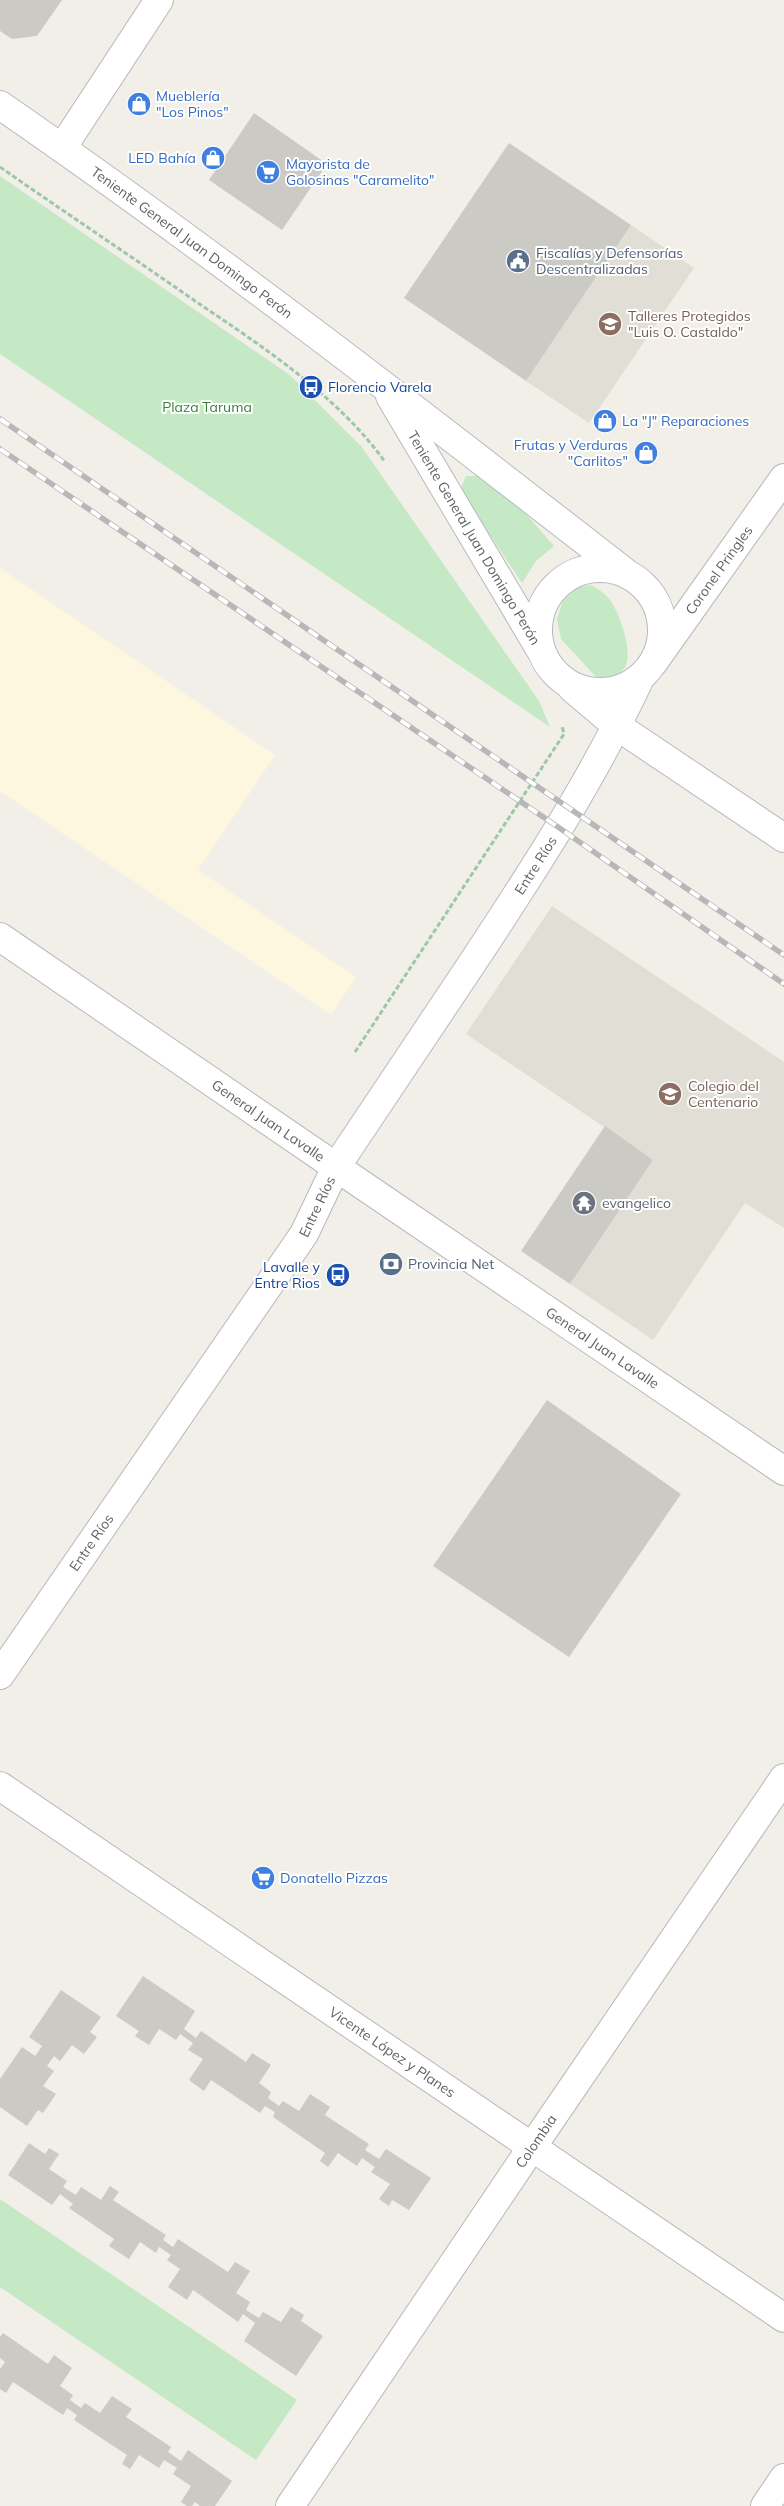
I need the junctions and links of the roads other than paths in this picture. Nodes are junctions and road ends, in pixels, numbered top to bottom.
1 (159, 0) edge
2 (0, 105) edge
3 (62, 148) junction
4 (383, 384) junction
5 (784, 478) edge
6 (630, 576) junction
7 (646, 671) junction
8 (557, 673) junction
9 (617, 726) junction
10 (784, 838) edge
11 (0, 937) edge
12 (336, 1167) junction
13 (784, 1471) edge
14 (0, 1675) edge
15 (784, 1778) edge
16 (0, 1786) edge
17 (532, 2147) junction
18 (784, 2318) edge
19 (784, 2478) edge
20 (290, 2506) edge
21 (765, 2506) edge

1 - 3 street
2 - 3 street, Teniente General Juan Domingo Perón
3 - 4 street, Teniente General Juan Domingo Perón
4 - 6 street, Teniente General Juan Domingo Perón
4 - 8 street, Teniente General Juan Domingo Perón
5 - 7 street, Coronel Pringles
6 - 7 street, Teniente General Juan Domingo Perón
6 - 8 street
7 - 8 street
7 - 9 street, Coronel Pringles
8 - 9 street, Teniente General Juan Domingo Perón
9 - 10 street, Teniente General Juan Domingo Perón
9 - 12 street, Entre Ríos
11 - 12 street, General Juan Lavalle
12 - 13 street, General Juan Lavalle
12 - 14 street, Entre Ríos
15 - 17 street, Colombia
16 - 17 street, Vicente López y Planes
17 - 18 street, Vicente López y Planes
17 - 20 street, Colombia
19 - 21 street

